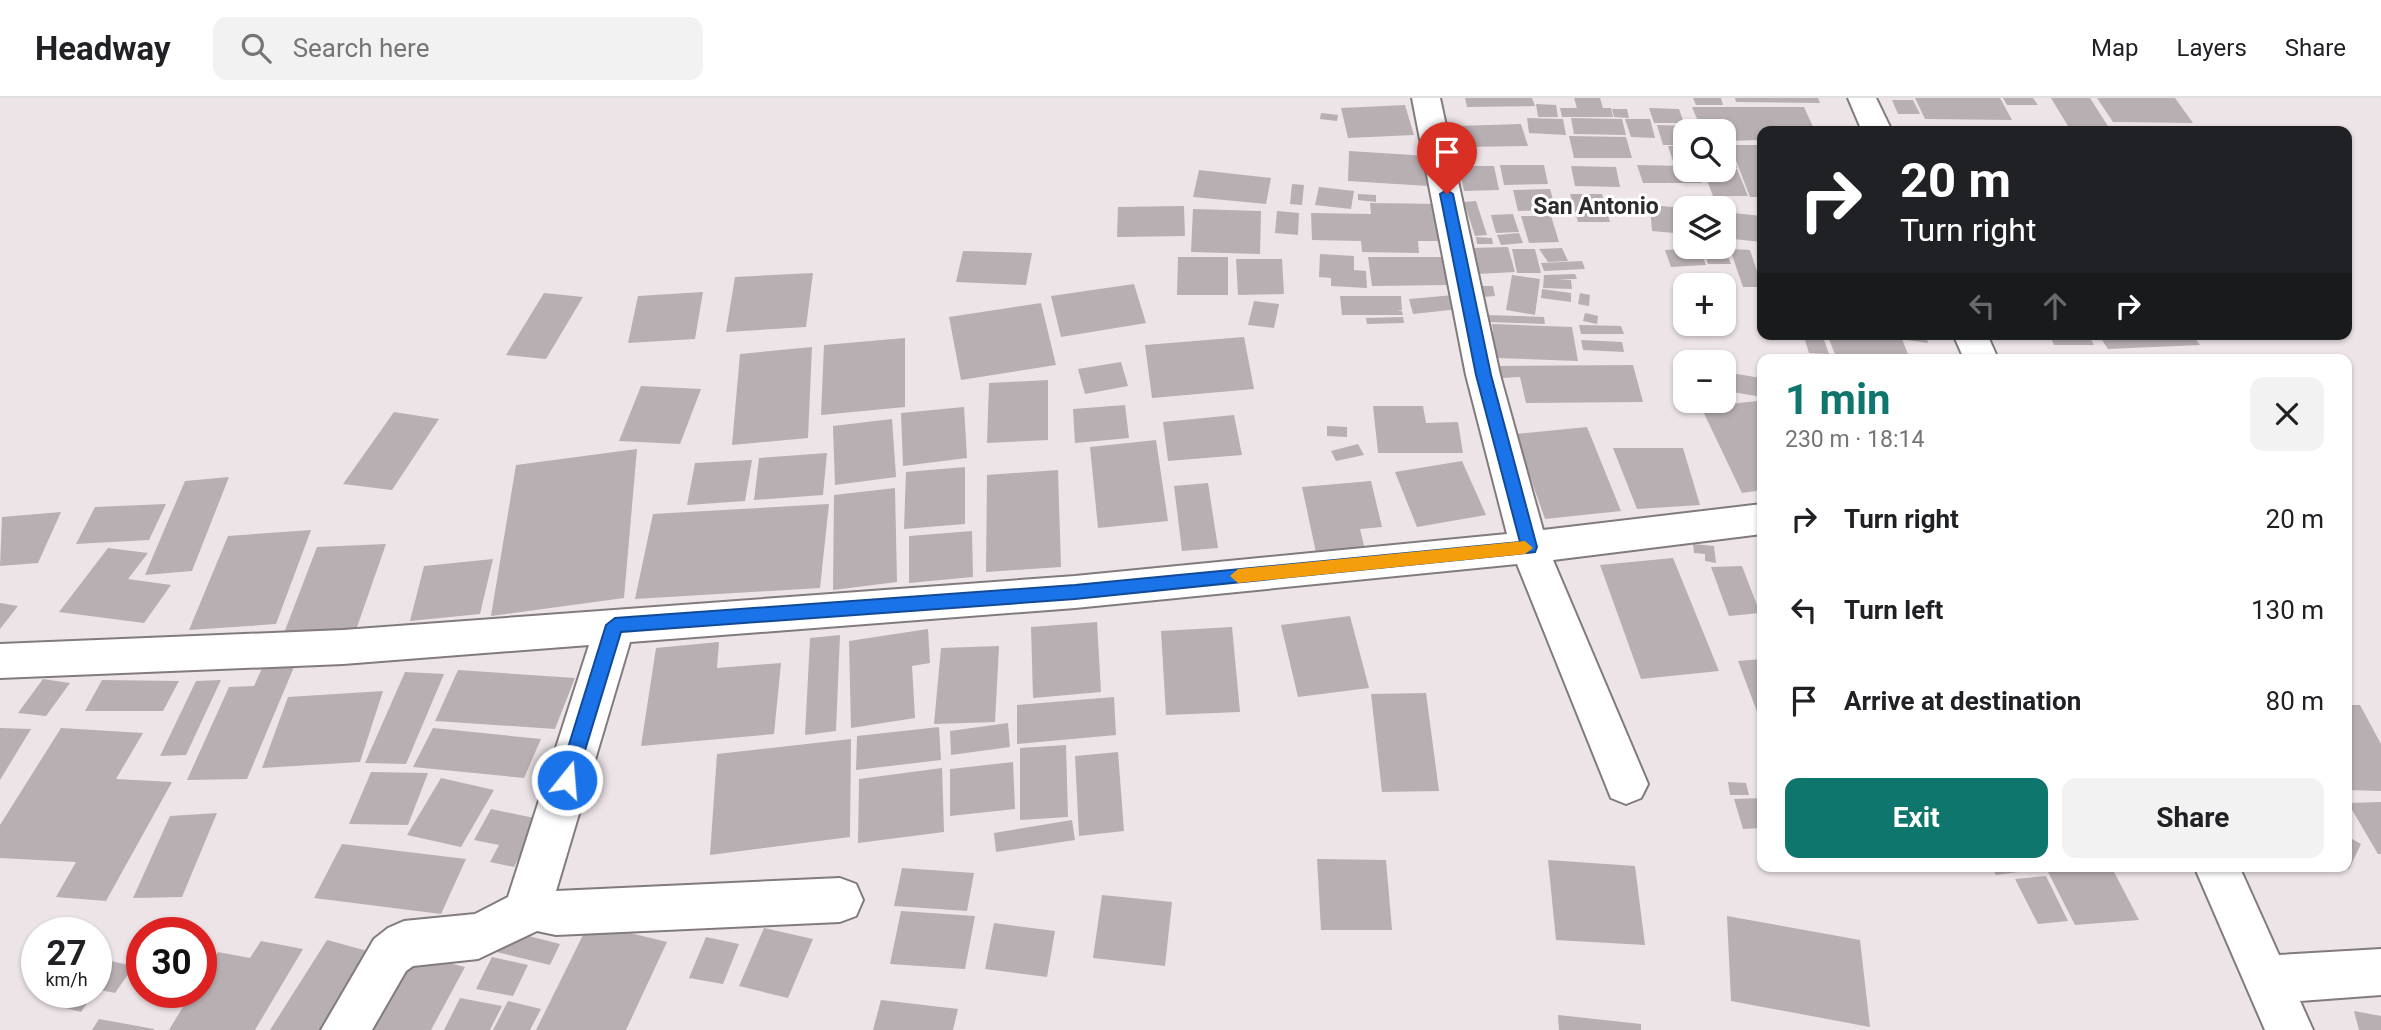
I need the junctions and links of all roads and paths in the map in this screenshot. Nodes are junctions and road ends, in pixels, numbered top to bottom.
1 (1426, 98) edge
2 (1862, 98) edge
3 (1875, 126) edge
4 (1757, 520) edge
5 (1529, 547) junction
6 (615, 625) junction
7 (0, 661) edge
8 (1626, 784) dead end
9 (2219, 872) edge
10 (840, 901) dead end
11 (535, 908) junction
12 (2381, 972) edge
13 (2268, 979) junction
14 (345, 1030) edge
15 (2289, 1030) edge

1 - 5 street
2 - 3 street
4 - 5 street
5 - 6 street
5 - 8 street
6 - 7 street
6 - 11 street
9 - 13 street
10 - 11 street
11 - 14 street
12 - 13 street
13 - 15 street

